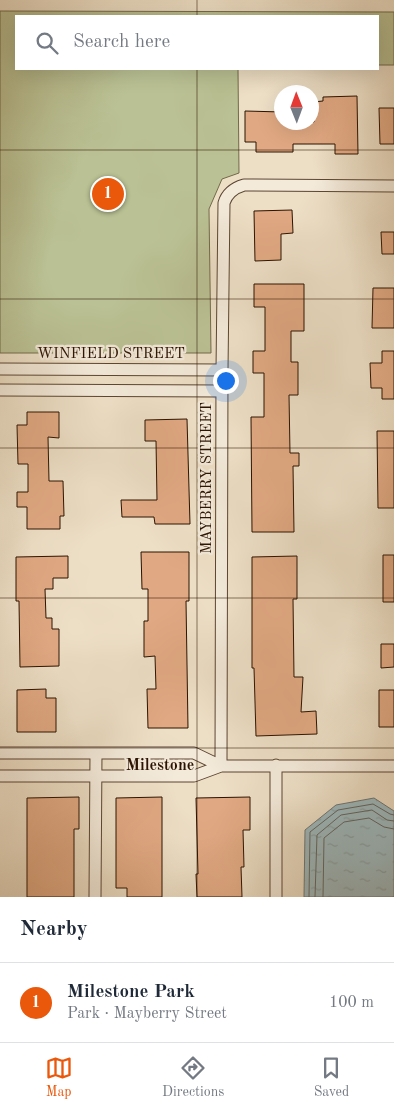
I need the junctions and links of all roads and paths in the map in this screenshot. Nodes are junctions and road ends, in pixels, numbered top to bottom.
1 (394, 186) edge
2 (0, 368) edge
3 (222, 370) junction
4 (0, 390) edge
5 (222, 391) junction
6 (0, 753) edge
7 (96, 753) junction
8 (221, 766) junction
9 (276, 766) junction
10 (394, 766) edge
11 (0, 776) edge
12 (96, 776) junction
13 (95, 897) edge
14 (276, 897) edge

1 - 3 street, MAYBERRY STREET
2 - 3 street, WINFIELD STREET
3 - 5 street, MAYBERRY STREET
4 - 5 street
5 - 8 street, MAYBERRY STREET
6 - 7 street
7 - 8 street
7 - 12 street
8 - 9 street
8 - 12 street
9 - 10 street
9 - 14 street
11 - 12 street
12 - 13 street

